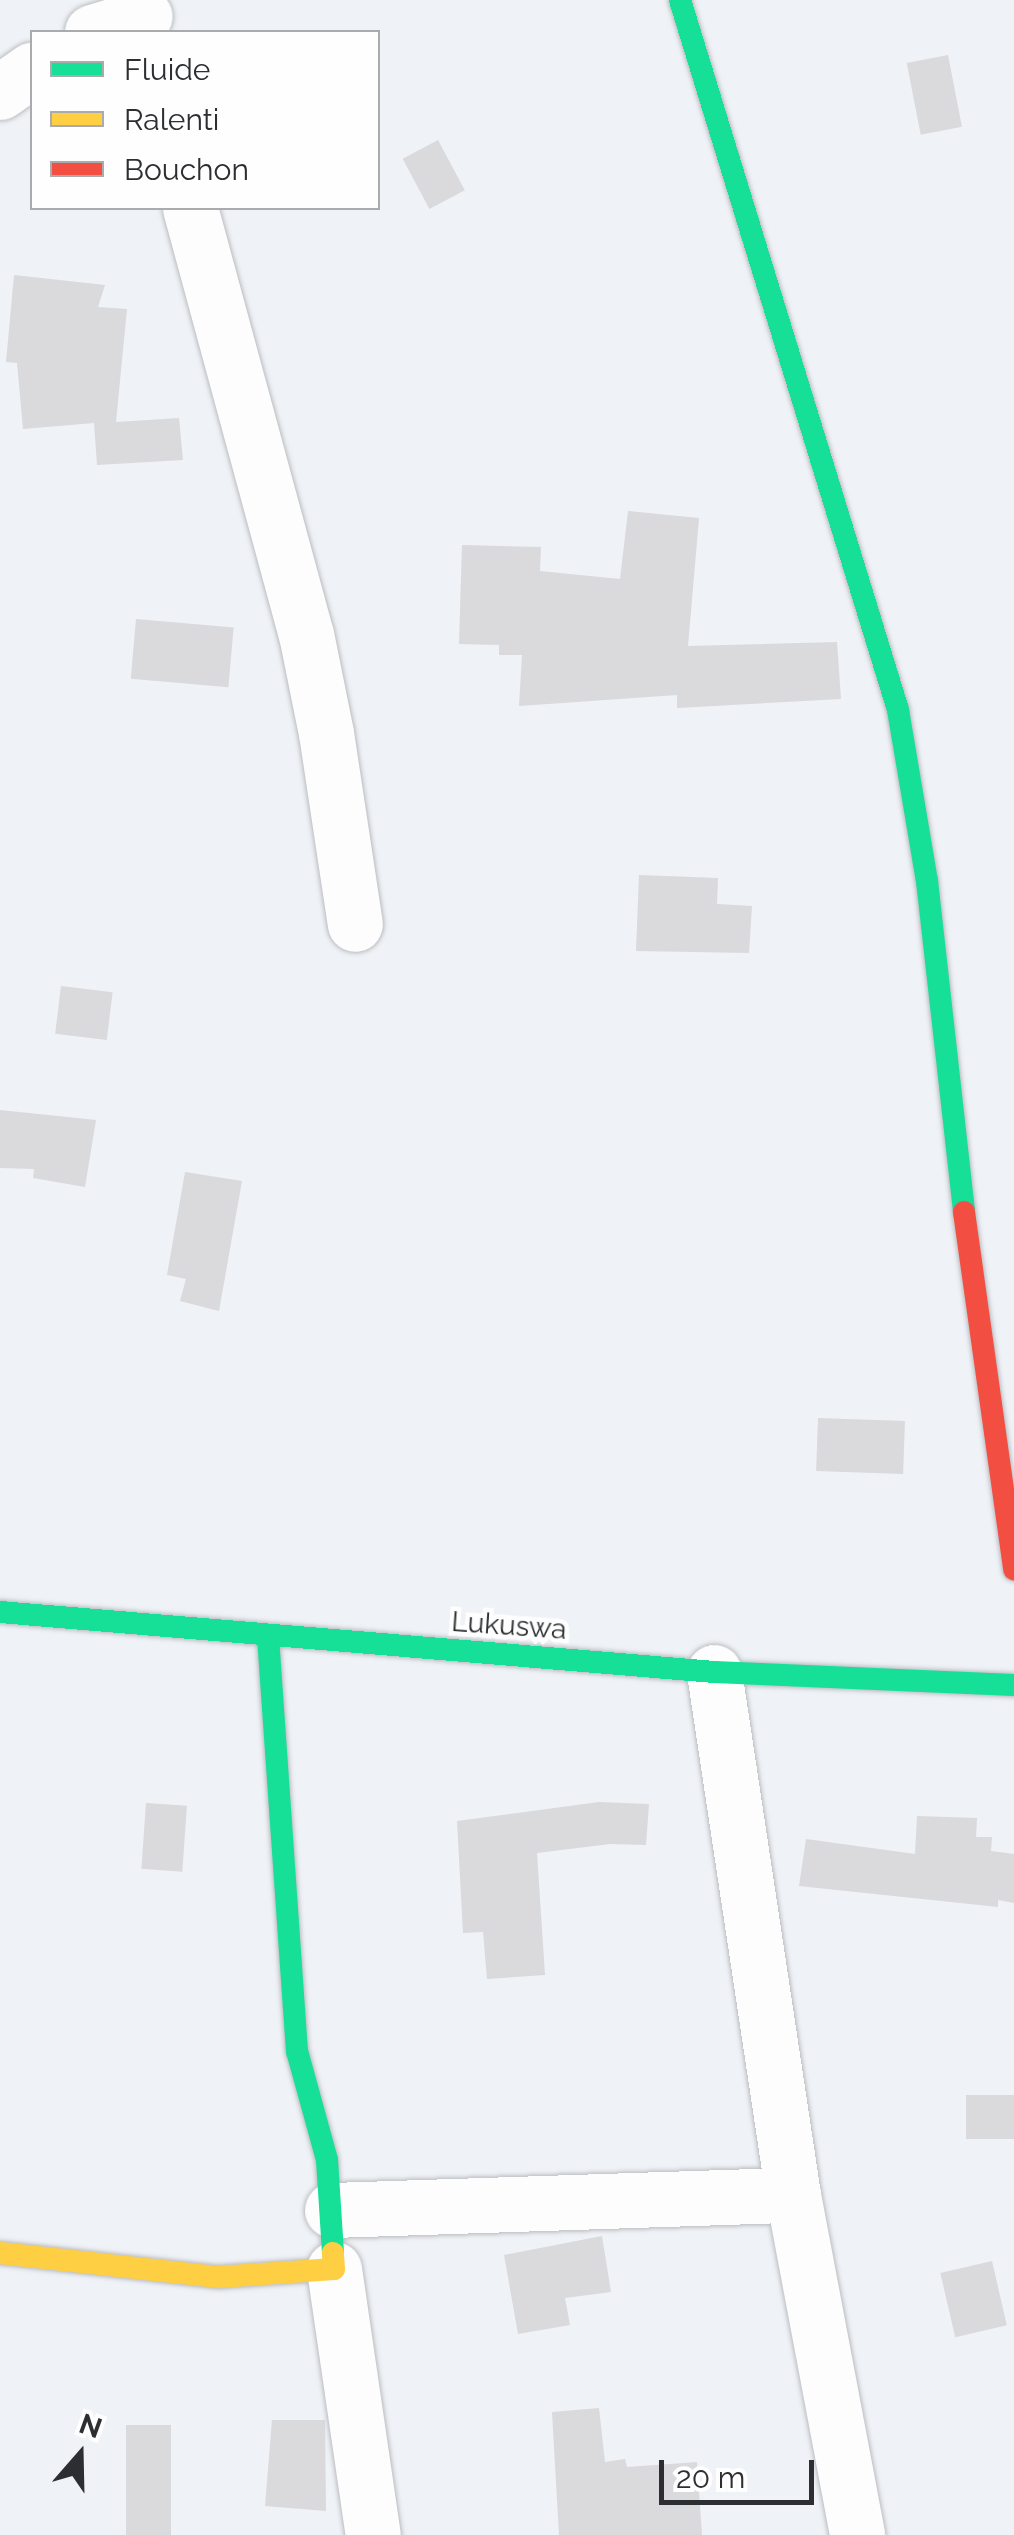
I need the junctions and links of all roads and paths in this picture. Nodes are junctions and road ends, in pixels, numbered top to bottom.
1 (680, 0) edge
2 (145, 16) edge
3 (99, 30) edge
4 (30, 71) edge
5 (0, 92) edge
6 (191, 210) edge
7 (355, 924) dead end
8 (999, 1343) edge
9 (1014, 1570) edge
10 (0, 1612) edge
11 (268, 1637) junction
12 (714, 1672) junction
13 (1014, 1685) edge
14 (793, 2195) junction
15 (332, 2210) junction
16 (0, 2253) edge
17 (334, 2270) junction
18 (374, 2535) edge
19 (857, 2535) edge

1 - 8 street
2 - 3 street
4 - 5 street
6 - 7 street
8 - 9 street
10 - 11 street, Lukuswa
11 - 12 street, Lukuswa
11 - 15 street
12 - 13 street, Lukuswa
12 - 14 street
14 - 15 street
14 - 19 street
15 - 17 street
16 - 17 street
17 - 18 street

